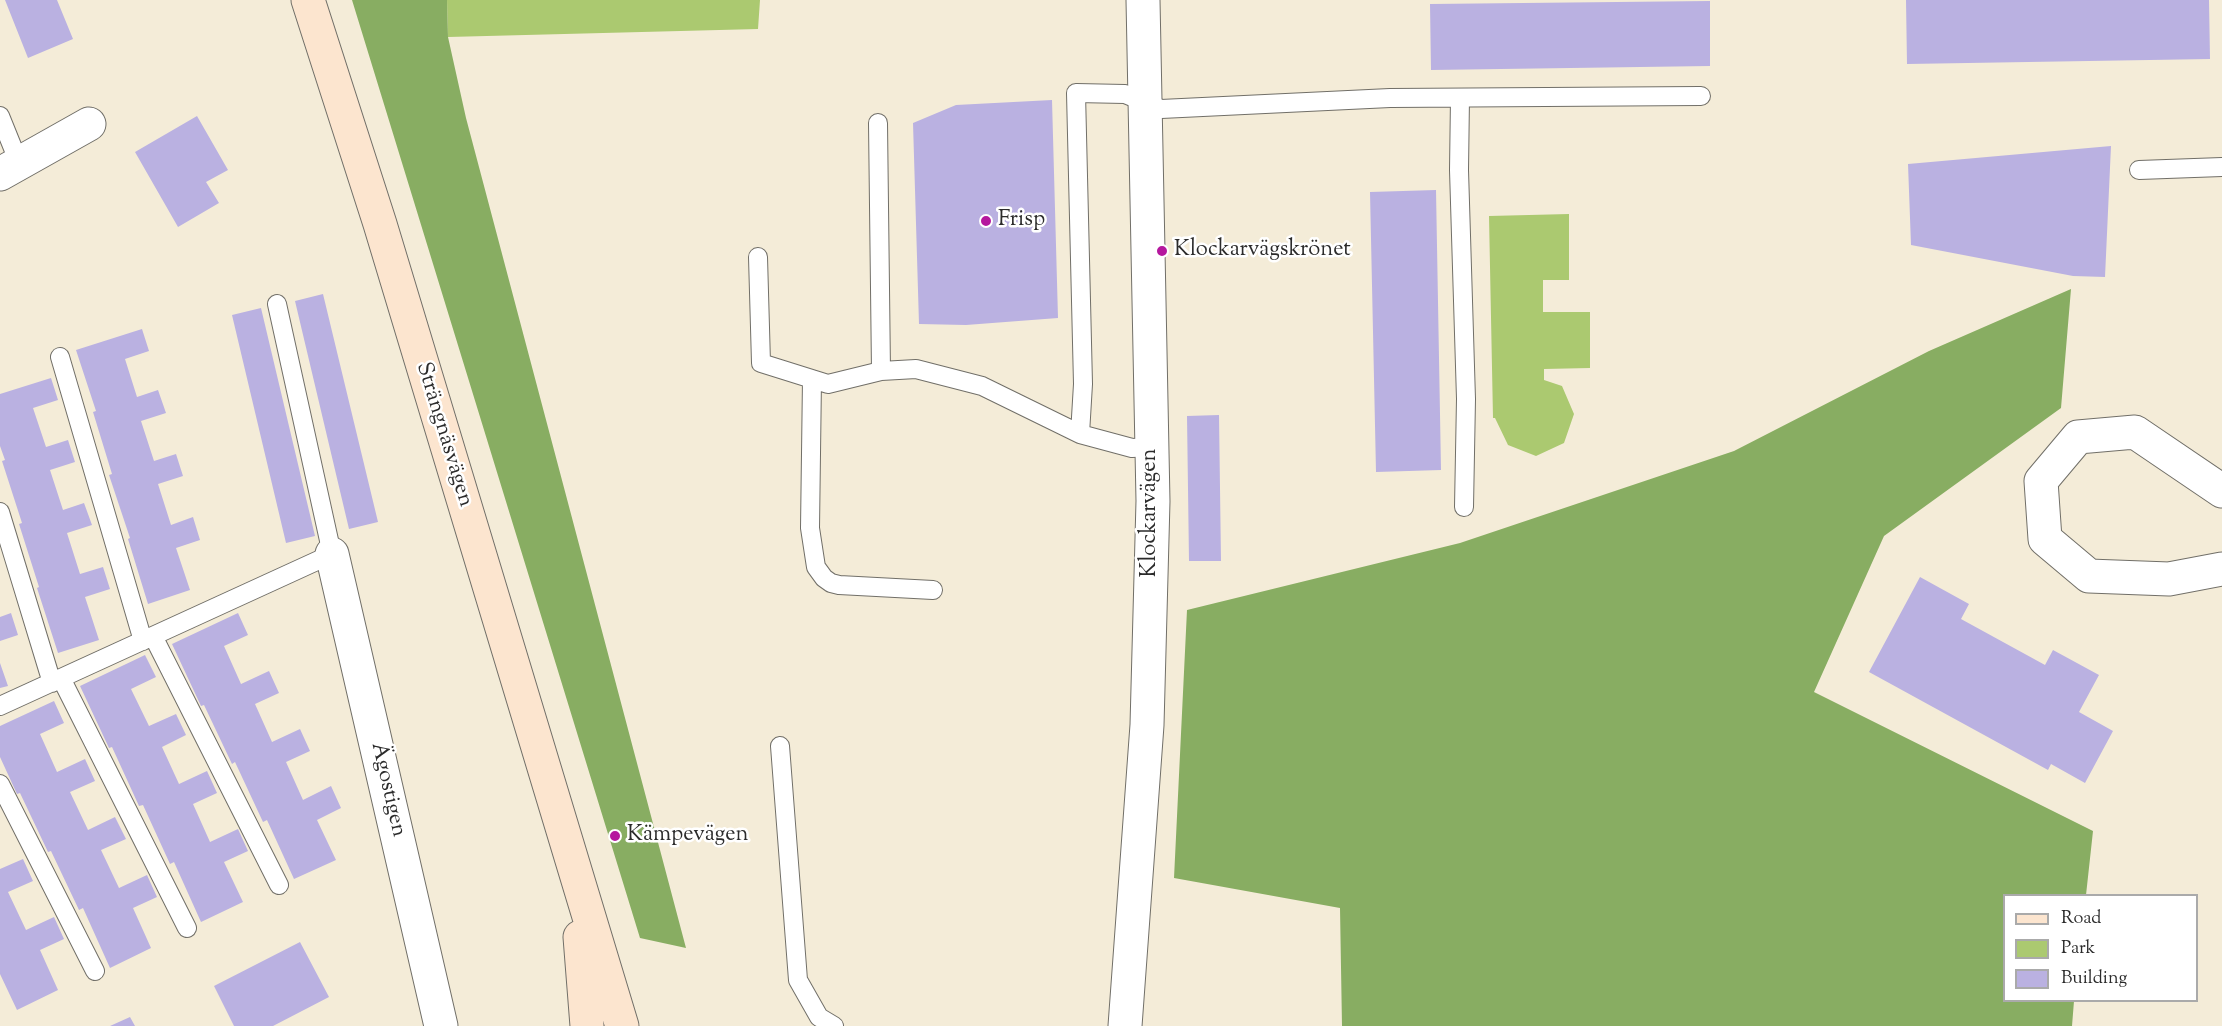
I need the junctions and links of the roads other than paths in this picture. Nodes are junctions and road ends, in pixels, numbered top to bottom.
1 (308, 0) edge
2 (1143, 0) edge
3 (1701, 96) dead end
4 (1460, 98) junction
5 (1144, 101) junction
6 (0, 116) edge
7 (878, 123) dead end
8 (89, 124) dead end
9 (2222, 167) edge
10 (10, 169) edge
11 (2139, 170) dead end
12 (758, 257) dead end
13 (277, 304) dead end
14 (60, 357) dead end
15 (881, 371) junction
16 (812, 379) junction
17 (1080, 434) junction
18 (1152, 447) junction
19 (2222, 491) edge
20 (1464, 507) dead end
21 (0, 512) edge
22 (332, 554) junction
23 (2222, 569) edge
24 (933, 590) dead end
25 (148, 638) junction
26 (56, 680) junction
27 (0, 706) edge
28 (780, 746) dead end
29 (0, 784) edge
30 (574, 872) junction
31 (279, 885) dead end
32 (187, 928) dead end
33 (94, 971) dead end
34 (441, 1026) edge
35 (587, 1026) edge
36 (622, 1026) edge
37 (834, 1026) edge
38 (1125, 1026) edge

1 - 30 main road, Strängnäsvägen
2 - 5 street, Klockarvägen
3 - 4 lane
4 - 5 lane
4 - 20 lane
5 - 17 lane
5 - 18 street, Klockarvägen
6 - 10 lane
7 - 15 lane
8 - 10 street
9 - 11 lane
12 - 16 lane
13 - 22 lane
14 - 25 lane
15 - 16 lane
15 - 17 lane
16 - 24 lane
17 - 18 lane
18 - 38 street, Klockarvägen
19 - 23 street
21 - 26 lane
22 - 25 lane
22 - 34 street, Ägostigen
25 - 26 lane
25 - 31 lane
26 - 27 lane
26 - 32 lane
28 - 37 lane
29 - 33 lane
30 - 35 main road, Strängnäsvägen
30 - 36 main road, Strängnäsvägen

